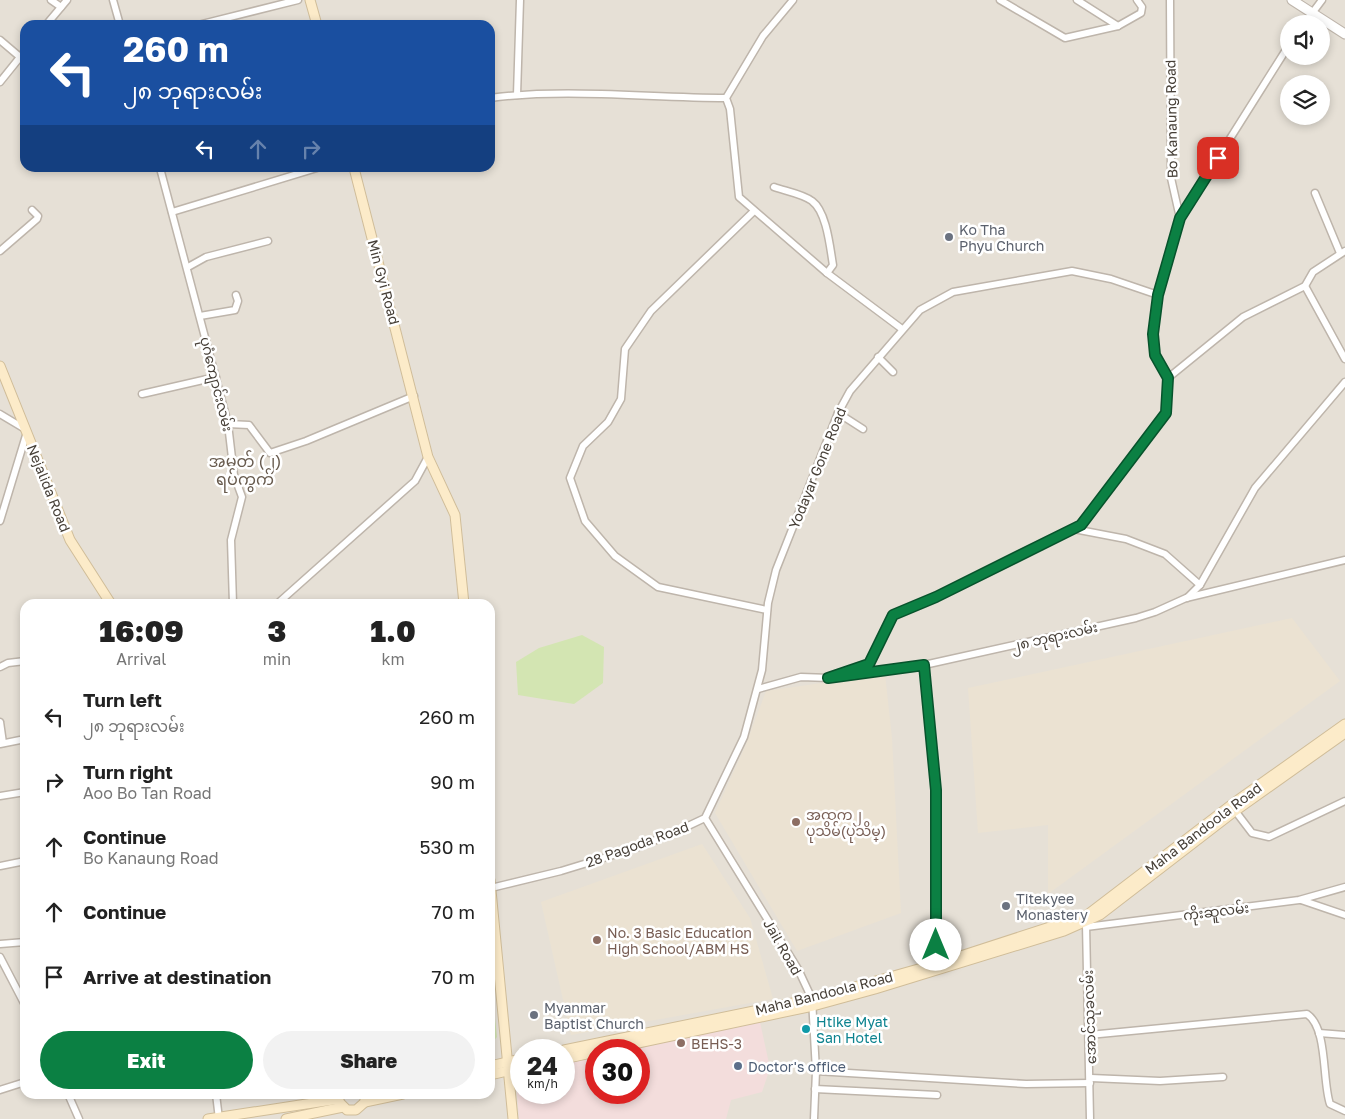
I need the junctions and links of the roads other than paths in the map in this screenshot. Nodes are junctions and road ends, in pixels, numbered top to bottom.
1 (51, 0) edge
2 (67, 0) edge
3 (113, 0) edge
4 (298, 0) edge
5 (310, 0) edge
6 (520, 0) edge
7 (793, 0) edge
8 (1000, 0) edge
9 (1077, 0) edge
10 (1137, 0) edge
11 (1170, 0) edge
12 (1292, 0) edge
13 (1322, 0) edge
14 (61, 7) junction
15 (1312, 13) junction
16 (50, 20) edge
17 (119, 20) edge
18 (218, 20) edge
19 (316, 20) edge
20 (1118, 26) junction
21 (1345, 34) edge
22 (0, 40) edge
23 (20, 58) joint
24 (1280, 59) edge
25 (0, 82) edge
26 (517, 94) junction
27 (495, 97) edge
28 (726, 98) junction
29 (161, 172) edge
30 (304, 172) edge
31 (355, 172) edge
32 (774, 187) dead end
33 (1315, 193) dead end
34 (32, 210) dead end
35 (754, 211) junction
36 (172, 212) junction
37 (1180, 218) junction
38 (268, 241) dead end
39 (0, 251) edge
40 (1343, 252) edge
41 (188, 267) junction
42 (827, 274) junction
43 (1305, 286) junction
44 (236, 295) dead end
45 (1158, 295) junction
46 (200, 316) junction
47 (902, 329) junction
48 (878, 357) junction
49 (1345, 359) edge
50 (0, 366) edge
51 (893, 372) dead end
52 (216, 377) junction
53 (1168, 378) junction
54 (1345, 382) edge
55 (142, 394) dead end
56 (414, 396) junction
57 (838, 413) junction
58 (0, 414) edge
59 (228, 424) junction
60 (863, 429) dead end
61 (26, 431) junction
62 (428, 457) junction
63 (0, 521) edge
64 (1074, 529) junction
65 (1345, 560) edge
66 (1200, 585) junction
67 (1186, 598) junction
68 (108, 599) edge
69 (233, 599) edge
70 (283, 599) edge
71 (463, 599) edge
72 (767, 610) junction
73 (20, 661) edge
74 (924, 665) junction
75 (0, 667) edge
76 (828, 678) junction
77 (758, 688) junction
78 (0, 722) edge
79 (1345, 724) edge
80 (1345, 733) edge
81 (20, 740) edge
82 (1, 744) edge
83 (20, 793) edge
84 (0, 796) edge
85 (1345, 801) edge
86 (1233, 808) junction
87 (706, 818) junction
88 (20, 862) edge
89 (0, 866) edge
90 (495, 883) edge
91 (1345, 887) edge
92 (1299, 900) junction
93 (1345, 915) edge
94 (1086, 922) junction
95 (495, 932) edge
96 (20, 942) edge
97 (0, 944) edge
98 (0, 957) edge
99 (936, 964) junction
100 (20, 995) edge
101 (812, 1002) junction
102 (1319, 1033) junction
103 (1345, 1034) edge
104 (1089, 1035) junction
105 (650, 1040) edge
106 (575, 1048) edge
107 (495, 1066) edge
108 (509, 1066) junction
109 (816, 1071) junction
110 (495, 1073) edge
111 (1223, 1077) dead end
112 (1090, 1080) junction
113 (20, 1084) edge
114 (0, 1090) edge
115 (815, 1090) junction
116 (937, 1095) dead end
117 (70, 1099) edge
118 (217, 1099) edge
119 (382, 1099) edge
120 (353, 1106) edge
121 (1345, 1111) edge
122 (219, 1118) edge
123 (79, 1119) edge
124 (208, 1119) edge
125 (286, 1119) edge
126 (513, 1119) edge
127 (814, 1119) edge
128 (1090, 1119) edge

1 - 14 street
2 - 14 street
3 - 17 street
4 - 18 street
5 - 19 main road
6 - 26 street
7 - 28 street
8 - 20 street
9 - 20 street
10 - 20 street
11 - 37 street, Bo Kanaung Road
12 - 15 street
13 - 15 street
14 - 16 street
15 - 21 street
22 - 23 street
23 - 25 street
24 - 37 street
26 - 27 street
26 - 28 street
28 - 35 street
29 - 36 street, ပုဂံကျောင်းလမ်း
30 - 36 street
31 - 56 main road, Min Gyi Road
32 - 42 street
33 - 40 street
34 - 39 street
35 - 42 street
35 - 72 street
36 - 41 street, ပုဂံကျောင်းလမ်း
37 - 45 street, Bo Kanaung Road
38 - 41 street
40 - 43 street
41 - 46 street, ပုဂံကျောင်းလမ်း
42 - 47 street
43 - 49 street
43 - 53 street
44 - 46 street
45 - 47 street, Yodayar Gone Road
45 - 53 street, Bo Kanaung Road
46 - 52 street, ပုဂံကျောင်းလမ်း
47 - 48 street, Yodayar Gone Road
48 - 51 street
48 - 57 street, Yodayar Gone Road
50 - 61 main road, Nejalida Road
52 - 55 street
52 - 59 street, ပုဂံကျောင်းလမ်း
53 - 64 street
54 - 66 street
56 - 59 street
56 - 62 main road, Min Gyi Road
57 - 60 street
57 - 72 street, Yodayar Gone Road
58 - 61 street
59 - 69 street, ပုဂံကျောင်းလမ်း
61 - 63 street
61 - 68 main road, Nejalida Road
62 - 70 street
62 - 71 main road, Min Gyi Road
64 - 66 street
64 - 76 street
65 - 67 street, ၂၈ ဘုရားလမ်း
66 - 67 street
67 - 74 street, ၂၈ ဘုရားလမ်း
72 - 77 street, Yodayar Gone Road
73 - 75 street
74 - 76 street, ၂၈ ဘုရားလမ်း
74 - 99 street
76 - 77 street, ၂၈ ဘုရားလမ်း
77 - 87 street, 28 Pagoda Road
78 - 82 street
79 - 86 main road, Maha Bandoola Road
80 - 86 main road, Maha Bandoola Road
81 - 82 street
83 - 84 street
85 - 86 street
86 - 94 main road, Maha Bandoola Road
87 - 90 street, 28 Pagoda Road
87 - 101 street, Jail Road
88 - 89 street
91 - 92 street, ကိုးဆူလမ်း
92 - 93 street
92 - 94 street, ကိုးဆူလမ်း
94 - 99 main road, Maha Bandoola Road
94 - 101 main road, Maha Bandoola Road
94 - 104 street, အောင်သုခလမ်း
95 - 108 main road
96 - 97 street
98 - 100 street
99 - 101 main road, Maha Bandoola Road
101 - 105 main road, Maha Bandoola Road
101 - 106 main road, Maha Bandoola Road
101 - 109 street, Jail Road
102 - 103 street
102 - 104 street
102 - 121 street
104 - 112 street, အောင်သုခလမ်း
107 - 108 main road
108 - 110 main road
108 - 126 main road
109 - 112 street
109 - 115 street, Jail Road
111 - 112 street
112 - 128 street, အောင်သုခလမ်း
113 - 114 street
115 - 116 street
115 - 127 street, Jail Road
117 - 123 street
118 - 122 street
119 - 120 main road
120 - 122 main road
120 - 125 main road
122 - 124 main road

